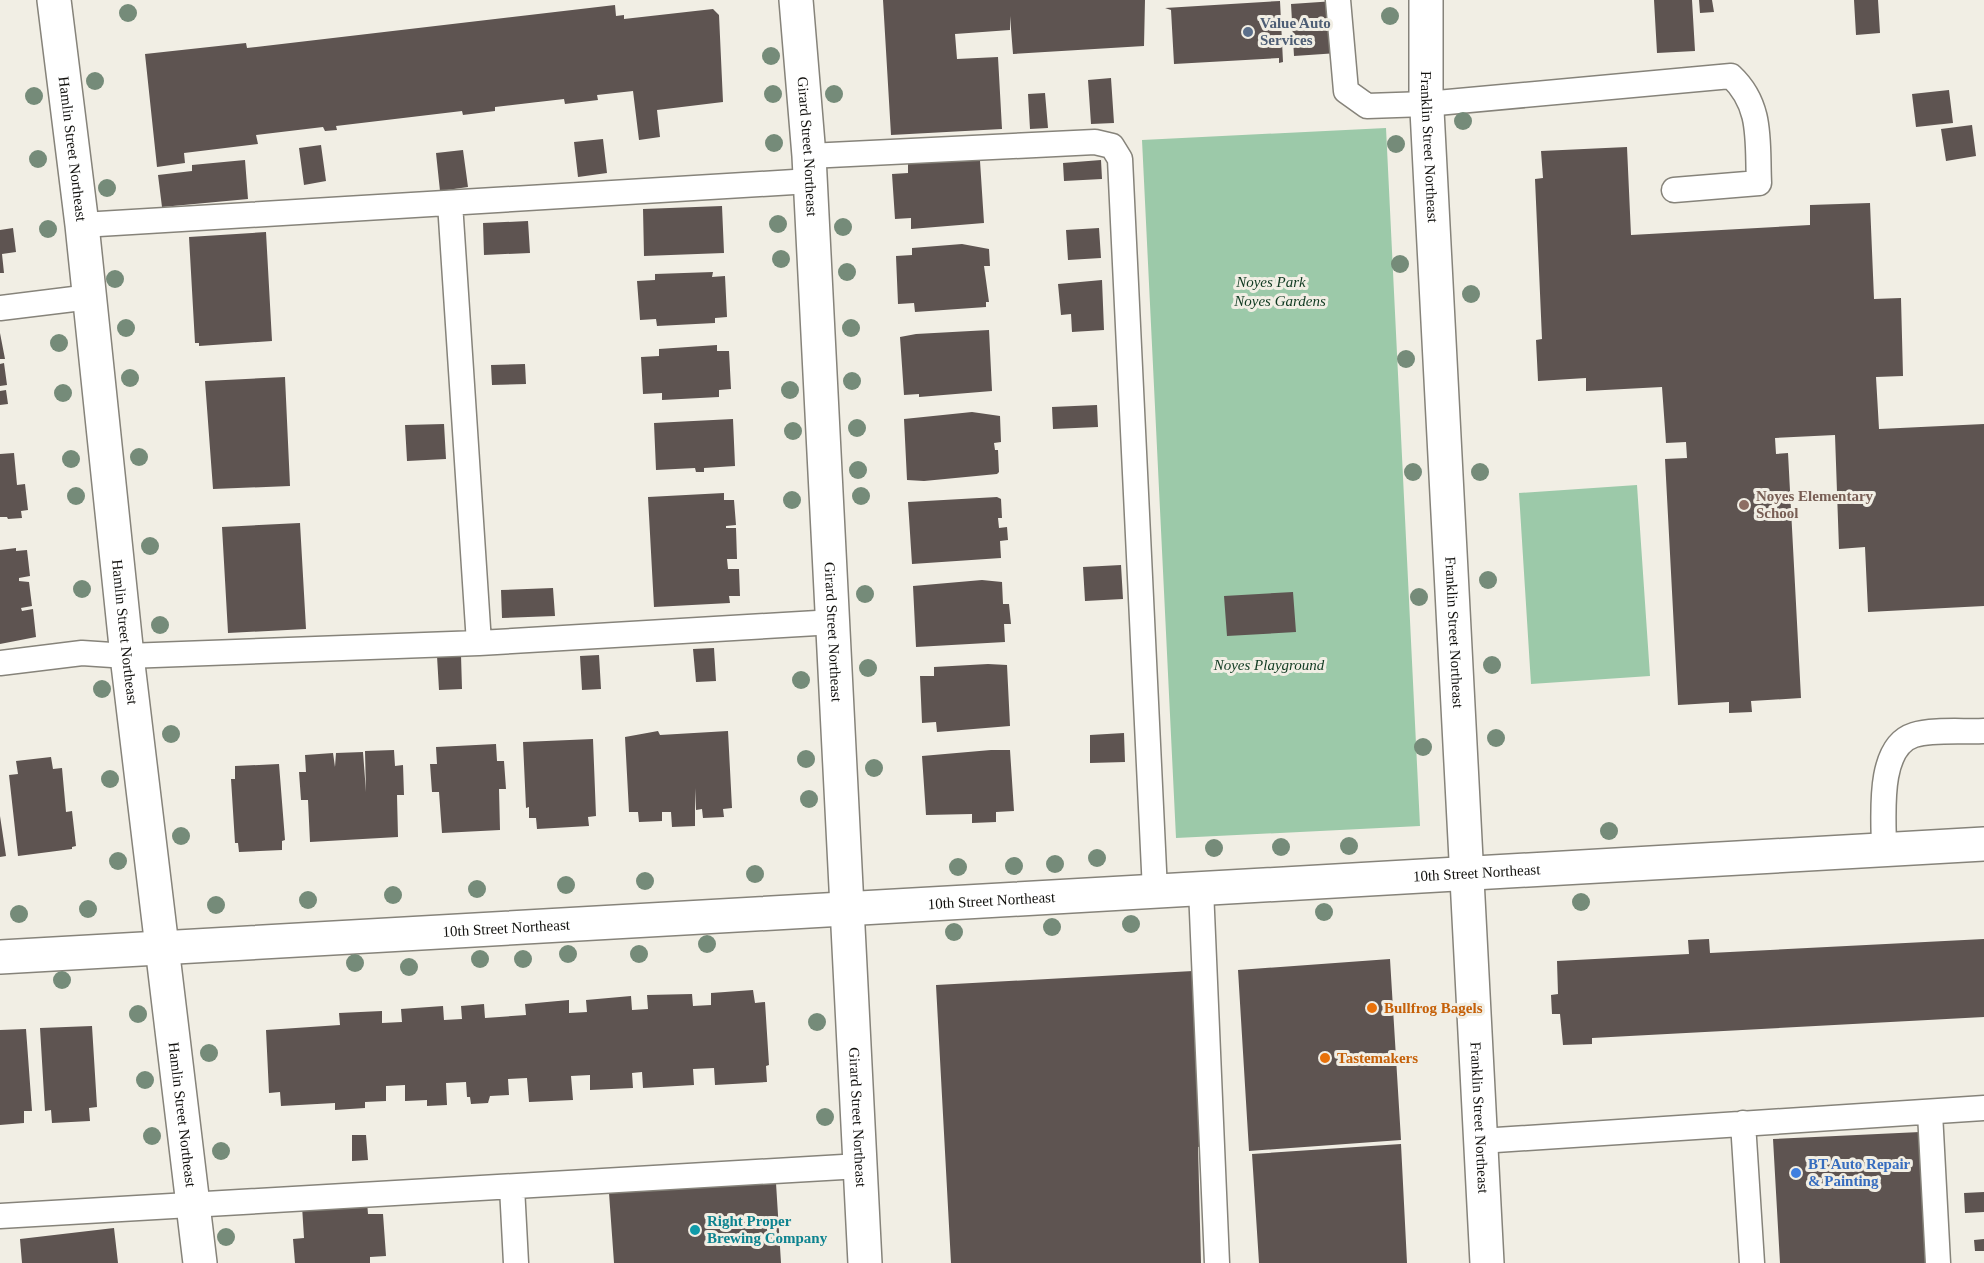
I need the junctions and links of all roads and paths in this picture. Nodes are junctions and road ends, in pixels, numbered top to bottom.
1 (54, 0) edge
2 (796, 0) edge
3 (1338, 0) edge
4 (1426, 0) edge
5 (1426, 104) junction
6 (810, 168) junction
7 (1674, 190) dead end
8 (450, 203) junction
9 (82, 225) junction
10 (90, 297) junction
11 (0, 308) edge
12 (834, 622) junction
13 (479, 643) junction
14 (127, 656) junction
15 (0, 663) edge
16 (1984, 731) edge
17 (1984, 844) edge
18 (1884, 850) junction
19 (1467, 873) junction
20 (1201, 889) junction
21 (1155, 891) junction
22 (847, 909) junction
23 (162, 948) junction
24 (0, 957) edge
25 (1984, 1108) edge
26 (1930, 1113) junction
27 (1743, 1123) junction
28 (1482, 1141) junction
29 (860, 1166) junction
30 (512, 1187) junction
31 (193, 1205) junction
32 (0, 1216) edge
33 (200, 1263) edge
34 (516, 1263) edge
35 (865, 1263) edge
36 (1217, 1263) edge
37 (1487, 1263) edge
38 (1752, 1263) edge
39 (1938, 1263) edge

1 - 9 street, Hamlin Street Northeast
2 - 6 street, Girard Street Northeast
3 - 5 lane
4 - 5 street, Franklin Street Northeast
5 - 7 lane
5 - 19 street, Franklin Street Northeast
6 - 8 lane
6 - 12 street, Girard Street Northeast
6 - 21 lane
8 - 9 lane
8 - 13 lane
9 - 10 street, Hamlin Street Northeast
10 - 11 lane
10 - 14 street, Hamlin Street Northeast
12 - 13 lane
12 - 22 street, Girard Street Northeast
13 - 14 lane
14 - 15 lane
14 - 23 street, Hamlin Street Northeast
16 - 18 lane
17 - 18 street, 10th Street Northeast
18 - 19 street, 10th Street Northeast
19 - 20 street, 10th Street Northeast
19 - 28 street, Franklin Street Northeast
20 - 21 street, 10th Street Northeast
20 - 36 lane
21 - 22 street, 10th Street Northeast
22 - 23 street, 10th Street Northeast
22 - 29 street, Girard Street Northeast
23 - 24 street, 10th Street Northeast
23 - 31 street, Hamlin Street Northeast
25 - 26 lane
26 - 27 lane
26 - 39 lane
27 - 28 lane
27 - 38 lane
28 - 37 street, Franklin Street Northeast
29 - 30 lane
29 - 35 street, Girard Street Northeast
30 - 31 lane
30 - 34 lane
31 - 32 lane
31 - 33 street, Hamlin Street Northeast

